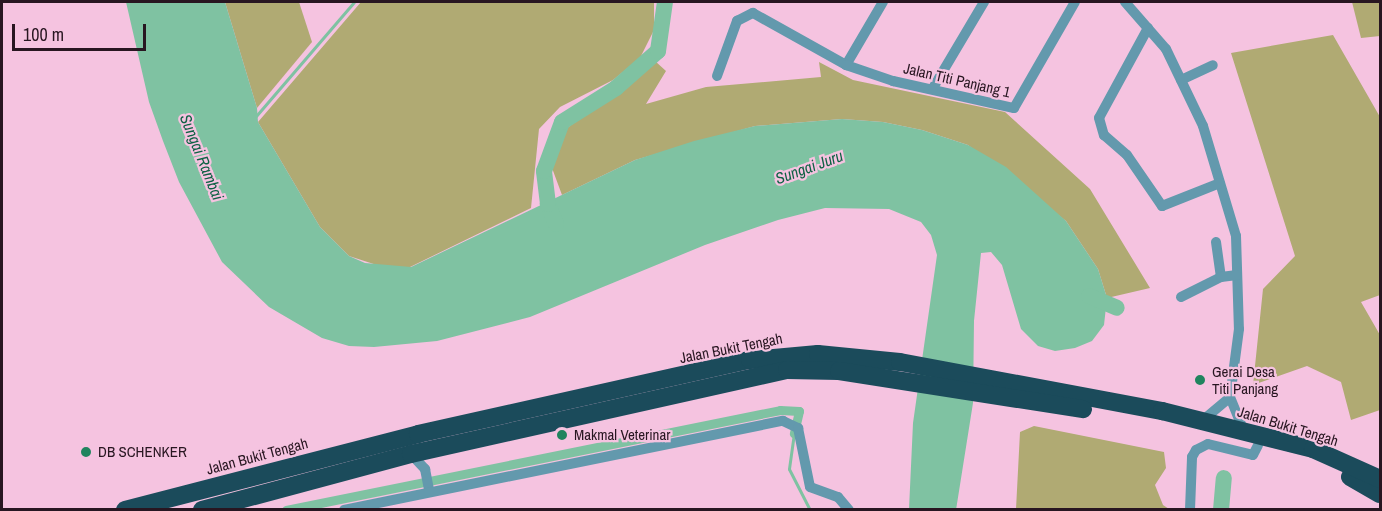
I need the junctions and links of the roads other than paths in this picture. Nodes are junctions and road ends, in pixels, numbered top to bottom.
1 (883, 2) edge
2 (984, 2) edge
3 (1075, 2) edge
4 (1125, 2) edge
5 (1148, 28) junction
6 (846, 65) junction
7 (1213, 65) dead end
8 (717, 76) dead end
9 (1181, 80) junction
10 (933, 88) junction
11 (1220, 183) junction
12 (1216, 242) dead end
13 (1237, 274) junction
14 (1221, 277) junction
15 (1181, 297) dead end
16 (898, 371) junction
17 (987, 388) junction
18 (1230, 397) junction
19 (1203, 420) junction
20 (1243, 429) junction
21 (1258, 445) junction
22 (435, 448) junction
23 (411, 454) junction
24 (427, 479) junction
25 (1380, 479) edge
26 (1380, 494) edge
27 (125, 510) edge
28 (201, 510) edge
29 (344, 510) edge
30 (849, 510) edge
31 (1190, 510) edge

1 - 6 street
2 - 10 street
3 - 10 street, Jalan Titi Panjang 1
4 - 5 street
5 - 9 street
5 - 11 street
6 - 8 street, Jalan Titi Panjang 1
6 - 10 street, Jalan Titi Panjang 1
7 - 9 street
9 - 11 street
11 - 13 street
12 - 14 street
13 - 14 street
13 - 18 street
14 - 15 street
16 - 17 highway, Jalan Bukit Tengah
16 - 22 highway, Jalan Bukit Tengah
16 - 27 highway, Jalan Bukit Tengah
17 - 19 highway, Jalan Bukit Tengah
17 - 21 highway, Jalan Bukit Tengah
18 - 19 street
18 - 20 street
19 - 20 highway, Jalan Bukit Tengah
20 - 25 highway, Jalan Bukit Tengah
21 - 26 highway, Jalan Bukit Tengah
21 - 31 street
22 - 23 highway, Jalan Bukit Tengah
22 - 24 street
23 - 24 street
23 - 28 highway, Jalan Bukit Tengah
24 - 29 street
24 - 30 street

